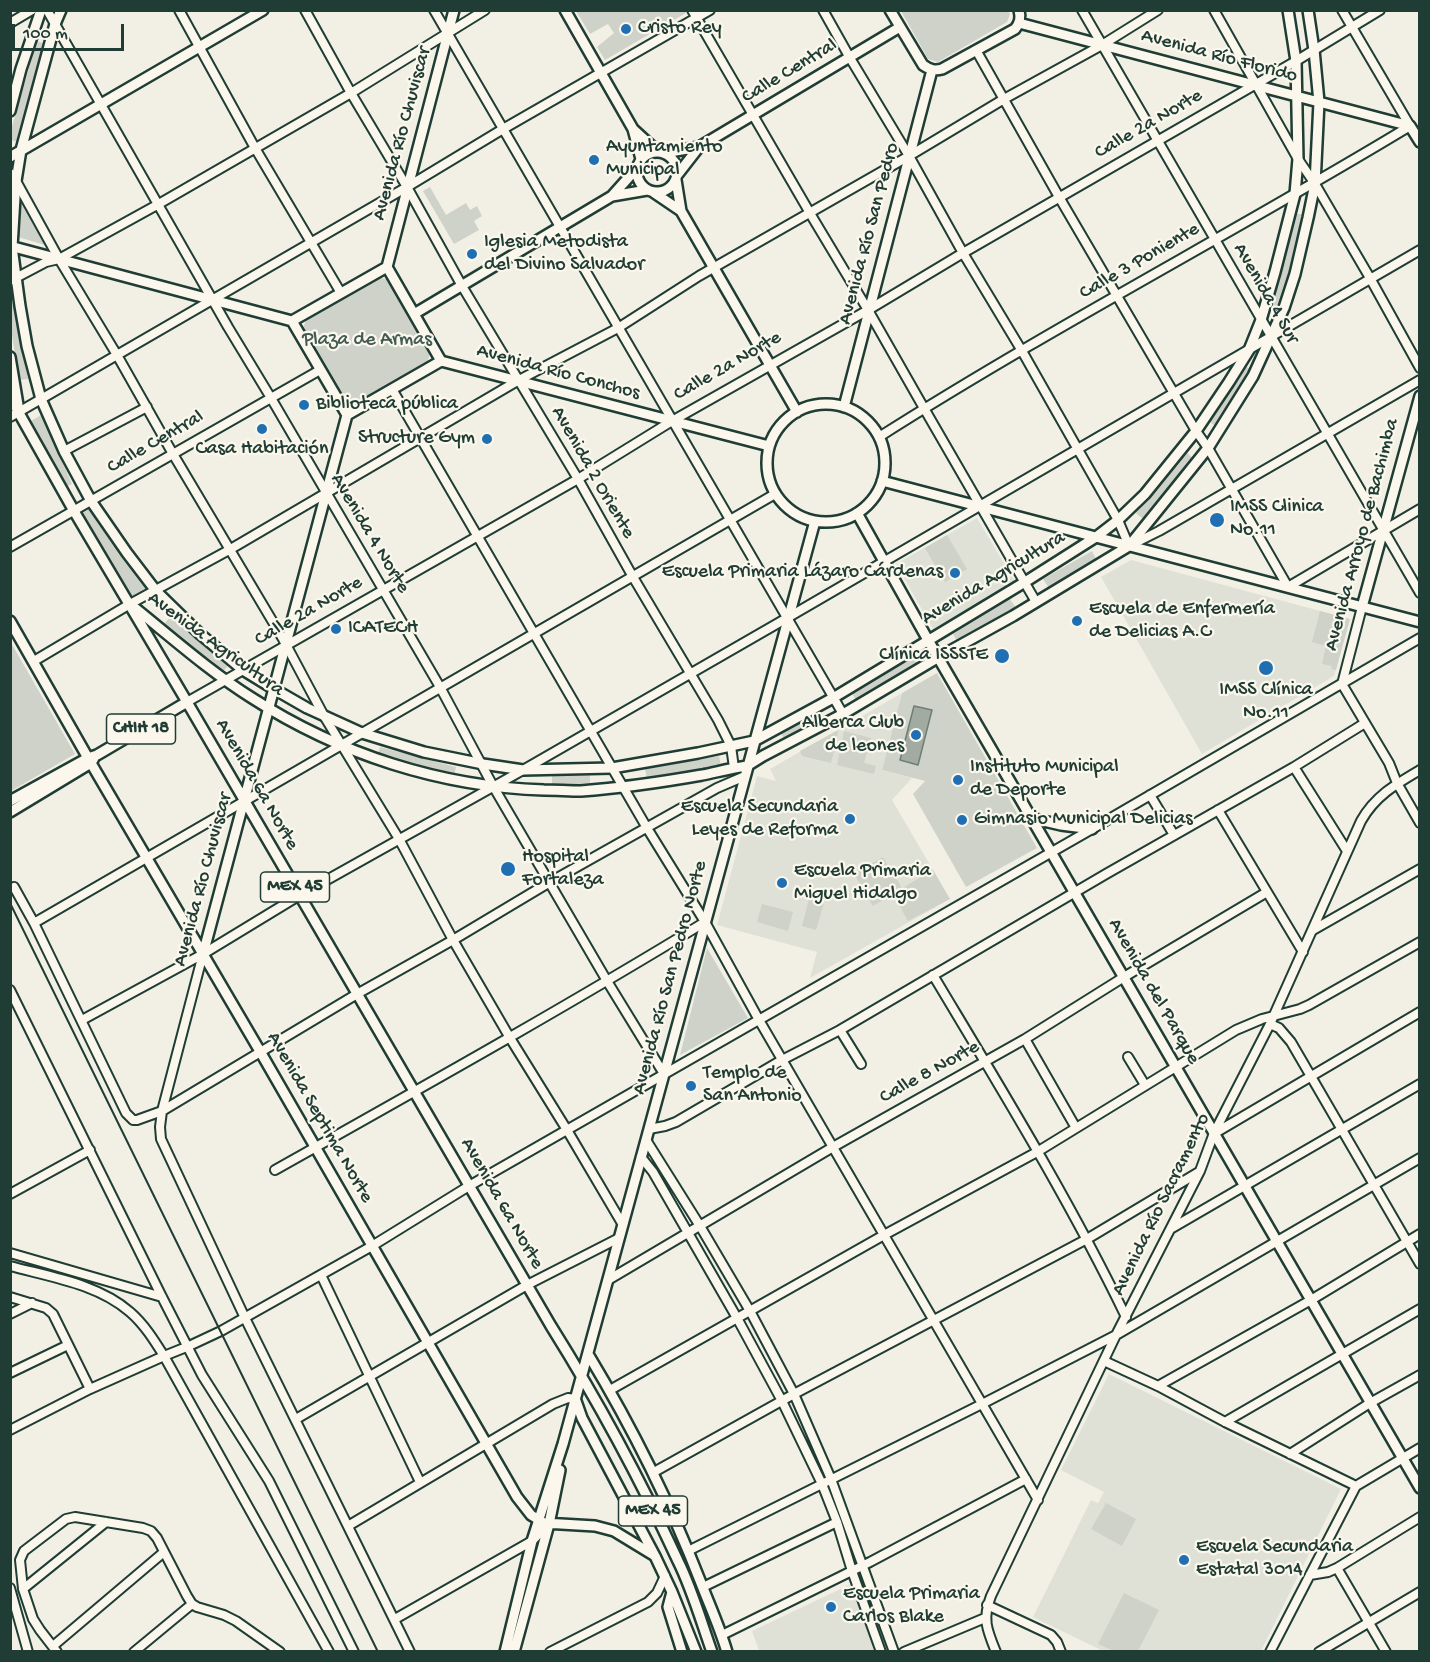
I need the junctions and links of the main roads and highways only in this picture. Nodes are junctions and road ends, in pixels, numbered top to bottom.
1 (41, 10) edge
2 (61, 10) edge
3 (263, 10) edge
4 (454, 10) edge
5 (565, 10) edge
6 (890, 10) edge
7 (1019, 10) edge
8 (1288, 10) edge
9 (1308, 10) edge
10 (1019, 23) junction
11 (900, 27) junction
12 (932, 70) junction
13 (1298, 96) junction
14 (1319, 102) junction
15 (10, 111) edge
16 (1419, 120) edge
17 (1410, 126) junction
18 (633, 129) junction
19 (1419, 142) edge
20 (699, 147) junction
21 (21, 150) junction
22 (661, 152) junction
23 (10, 156) edge
24 (639, 164) junction
25 (14, 177) edge
26 (677, 177) junction
27 (650, 191) junction
28 (612, 196) junction
29 (681, 211) junction
30 (11, 246) edge
31 (387, 267) junction
32 (13, 280) edge
33 (414, 314) junction
34 (292, 321) junction
35 (10, 357) edge
36 (441, 361) junction
37 (1419, 396) edge
38 (10, 397) edge
39 (843, 407) junction
40 (20, 412) junction
41 (797, 412) junction
42 (347, 415) junction
43 (769, 446) junction
44 (882, 481) junction
45 (857, 513) junction
46 (815, 521) junction
47 (1096, 537) junction
48 (1129, 546) junction
49 (129, 604) junction
50 (1362, 607) junction
51 (10, 621) edge
52 (1419, 622) edge
53 (928, 640) junction
54 (939, 657) junction
55 (274, 689) junction
56 (187, 702) junction
57 (268, 708) junction
58 (754, 741) junction
59 (91, 759) junction
60 (746, 771) junction
61 (10, 801) edge
62 (244, 801) junction
63 (10, 812) edge
64 (1031, 818) junction
65 (1092, 829) road end
66 (203, 954) junction
67 (588, 1354) junction
68 (582, 1376) junction
69 (576, 1399) junction
70 (563, 1444) junction
71 (1419, 1488) edge
72 (539, 1521) junction
73 (549, 1524) junction
74 (655, 1556) junction
75 (672, 1592) junction
76 (519, 1616) junction
77 (505, 1652) edge
78 (514, 1652) edge
79 (682, 1652) edge
80 (696, 1652) edge
81 (712, 1652) edge
82 (727, 1652) edge

1 - 15 main road
2 - 21 main road, Avenida Agricultura
3 - 21 main road
4 - 31 main road, Avenida Río Chuviscar
5 - 18 main road
6 - 11 main road
7 - 10 main road
8 - 13 main road, Avenida Agricultura
9 - 14 main road, Avenida Agricultura
10 - 12 main road
10 - 13 main road, Avenida Río Florido
11 - 12 main road
11 - 20 main road, Calle Central
12 - 39 main road, Avenida Río San Pedro
13 - 14 main road, Avenida Río Florido
13 - 47 main road, Avenida Agricultura
14 - 17 main road, Avenida Río Florido
14 - 48 main road, Avenida Agricultura
16 - 17 main road, Calle 3 Poniente
17 - 19 main road
18 - 22 main road
18 - 24 main road
20 - 22 main road
20 - 26 main road
21 - 23 main road
21 - 25 main road, Avenida Agricultura
22 - 24 main road
22 - 26 main road
24 - 27 main road
24 - 28 main road
25 - 30 main road, Avenida Agricultura
26 - 27 main road
26 - 29 main road
27 - 28 main road
27 - 29 main road
28 - 33 main road
29 - 41 main road
30 - 32 main road, Avenida Agricultura
30 - 34 main road
31 - 33 main road
31 - 34 main road
32 - 55 main road, Avenida Agricultura
33 - 36 main road
34 - 42 main road
35 - 40 main road
36 - 42 main road
36 - 43 main road, Avenida Río Conchos
37 - 50 main road, Avenida Arroyo de Bachimba
38 - 40 main road, Avenida 6a Norte / MEX 45
39 - 41 main road
39 - 44 main road
40 - 49 main road, Avenida 6a Norte / MEX 45
41 - 43 main road
42 - 55 main road, Avenida Río Chuviscar
43 - 46 main road
44 - 45 main road
44 - 47 main road
45 - 46 main road
45 - 53 main road, Avenida del Parque
46 - 58 main road, Avenida Río San Pedro Norte
47 - 48 main road
47 - 53 main road, Avenida Agricultura
48 - 50 main road
48 - 54 main road, Avenida Agricultura
49 - 56 main road, Avenida 6a Norte / MEX 45
49 - 57 main road, Avenida Agricultura
50 - 52 main road
51 - 59 main road, Avenida Septima Norte
53 - 54 main road, Avenida del Parque
53 - 58 main road, Avenida Agricultura
54 - 60 main road, Avenida Agricultura
54 - 64 main road, Avenida del Parque
55 - 57 main road, Avenida Río Chuviscar
55 - 58 main road, Avenida Agricultura
56 - 59 main road, Calle 2a Norte / CHIH 18
56 - 62 main road, Avenida 6a Norte / MEX 45
57 - 60 main road, Avenida Agricultura
57 - 62 main road, Avenida Río Chuviscar
58 - 60 main road, Avenida Río San Pedro Norte
59 - 61 main road, CHIH 18
59 - 63 main road, CHIH 18
59 - 66 main road, Avenida Septima Norte
60 - 67 main road, Avenida Río San Pedro Norte
62 - 66 main road, Avenida Río Chuviscar
62 - 68 main road, Avenida 6a Norte / MEX 45
64 - 65 main road
64 - 71 main road, Avenida del Parque
66 - 72 main road, Avenida Septima Norte
67 - 68 main road, Avenida Río San Pedro Norte
67 - 82 main road
68 - 69 main road, Avenida Río San Pedro Norte
68 - 81 main road, MEX 45
69 - 70 main road, Avenida Río San Pedro Norte
69 - 74 main road, MEX 45
70 - 72 main road, Avenida Río San Pedro Norte
70 - 73 main road, Avenida Río San Pedro Norte
72 - 73 main road, MEX 45
72 - 76 main road, Avenida Río San Pedro Norte
73 - 74 main road, MEX 45
73 - 76 main road, Avenida Río San Pedro Norte
74 - 75 main road, MEX 45
75 - 79 main road
75 - 80 main road, MEX 45
76 - 77 main road
76 - 78 main road

